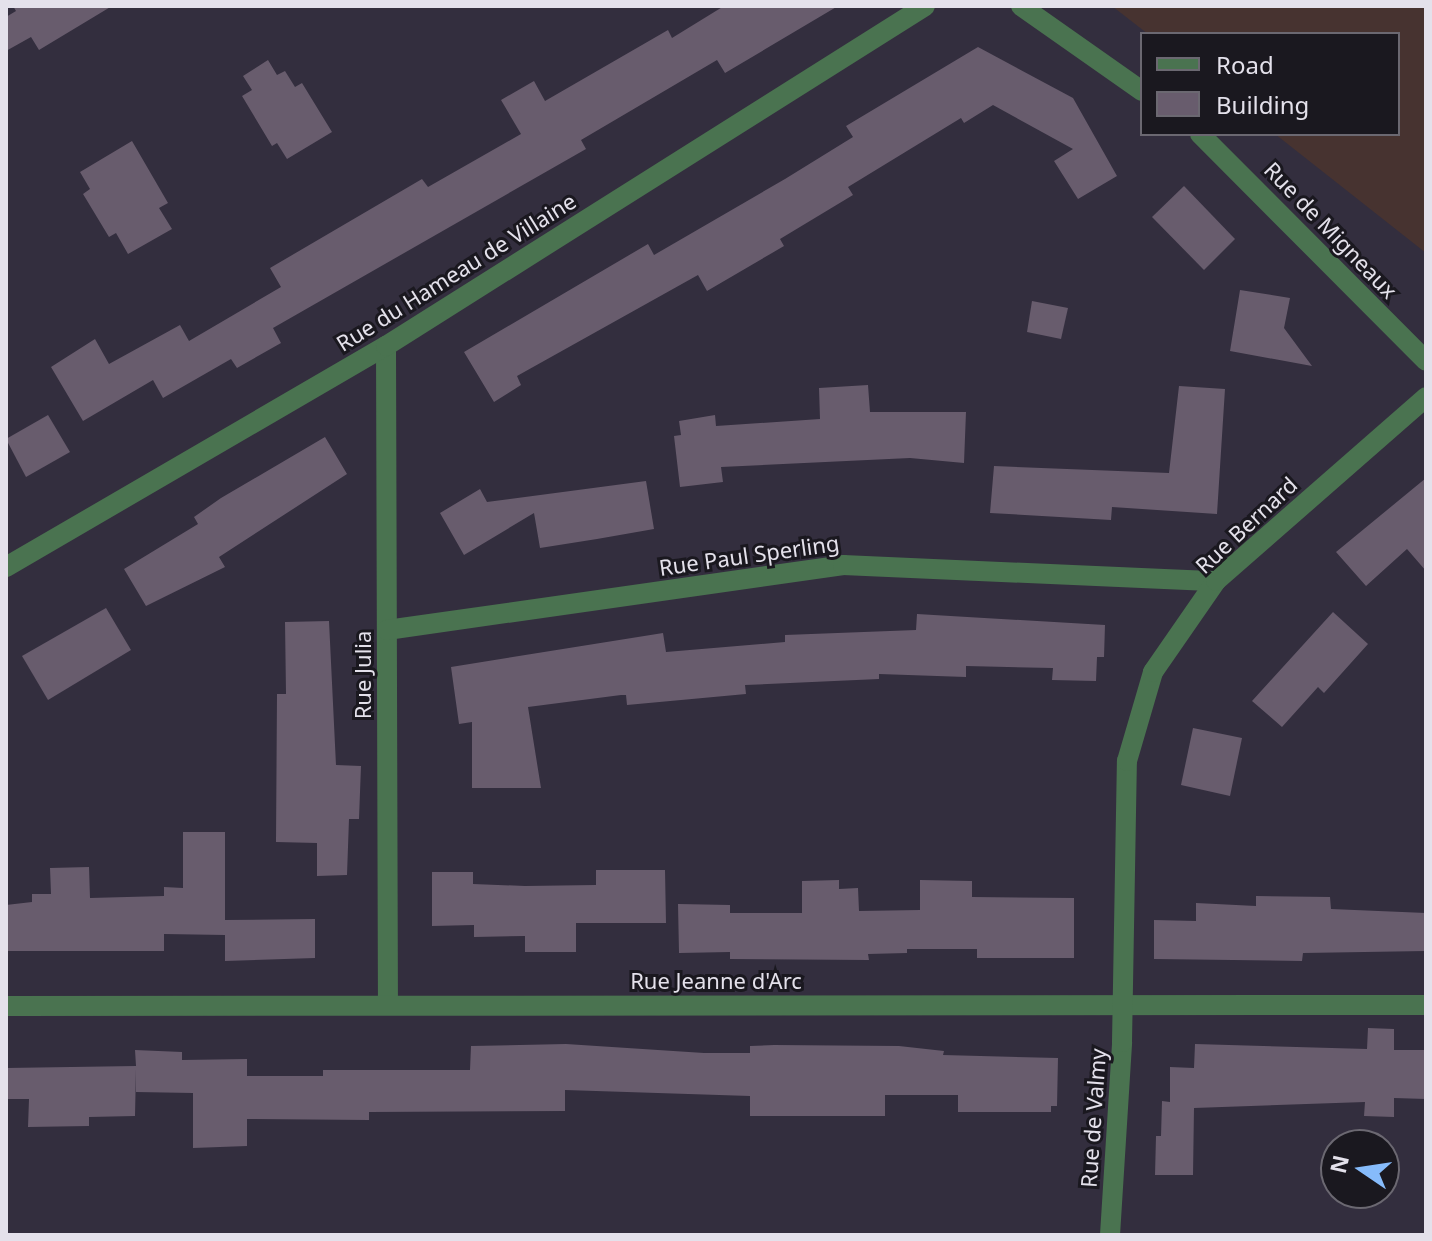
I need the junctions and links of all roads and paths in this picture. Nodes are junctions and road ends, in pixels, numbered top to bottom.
1 (925, 6) edge
2 (1021, 6) edge
3 (1140, 90) edge
4 (1202, 136) edge
5 (386, 346) junction
6 (1426, 361) edge
7 (1426, 397) edge
8 (6, 567) edge
9 (1216, 581) junction
10 (387, 630) junction
11 (388, 1004) junction
12 (1123, 1005) junction
13 (1426, 1005) edge
14 (6, 1006) edge
15 (1110, 1235) edge

1 - 5 street, Rue du Hameau de Villaine
2 - 3 street
4 - 6 street, Rue de Migneaux
5 - 8 street, Rue du Hameau de Villaine
5 - 10 street, Rue Julia
7 - 9 street, Rue Bernard
9 - 10 street, Rue Paul Sperling
9 - 12 street, Rue Bernard
10 - 11 street, Rue Julia
11 - 12 street, Rue Jeanne d'Arc
11 - 14 street, Rue Jeanne d'Arc
12 - 13 street, Rue Jeanne d'Arc
12 - 15 street, Rue de Valmy

